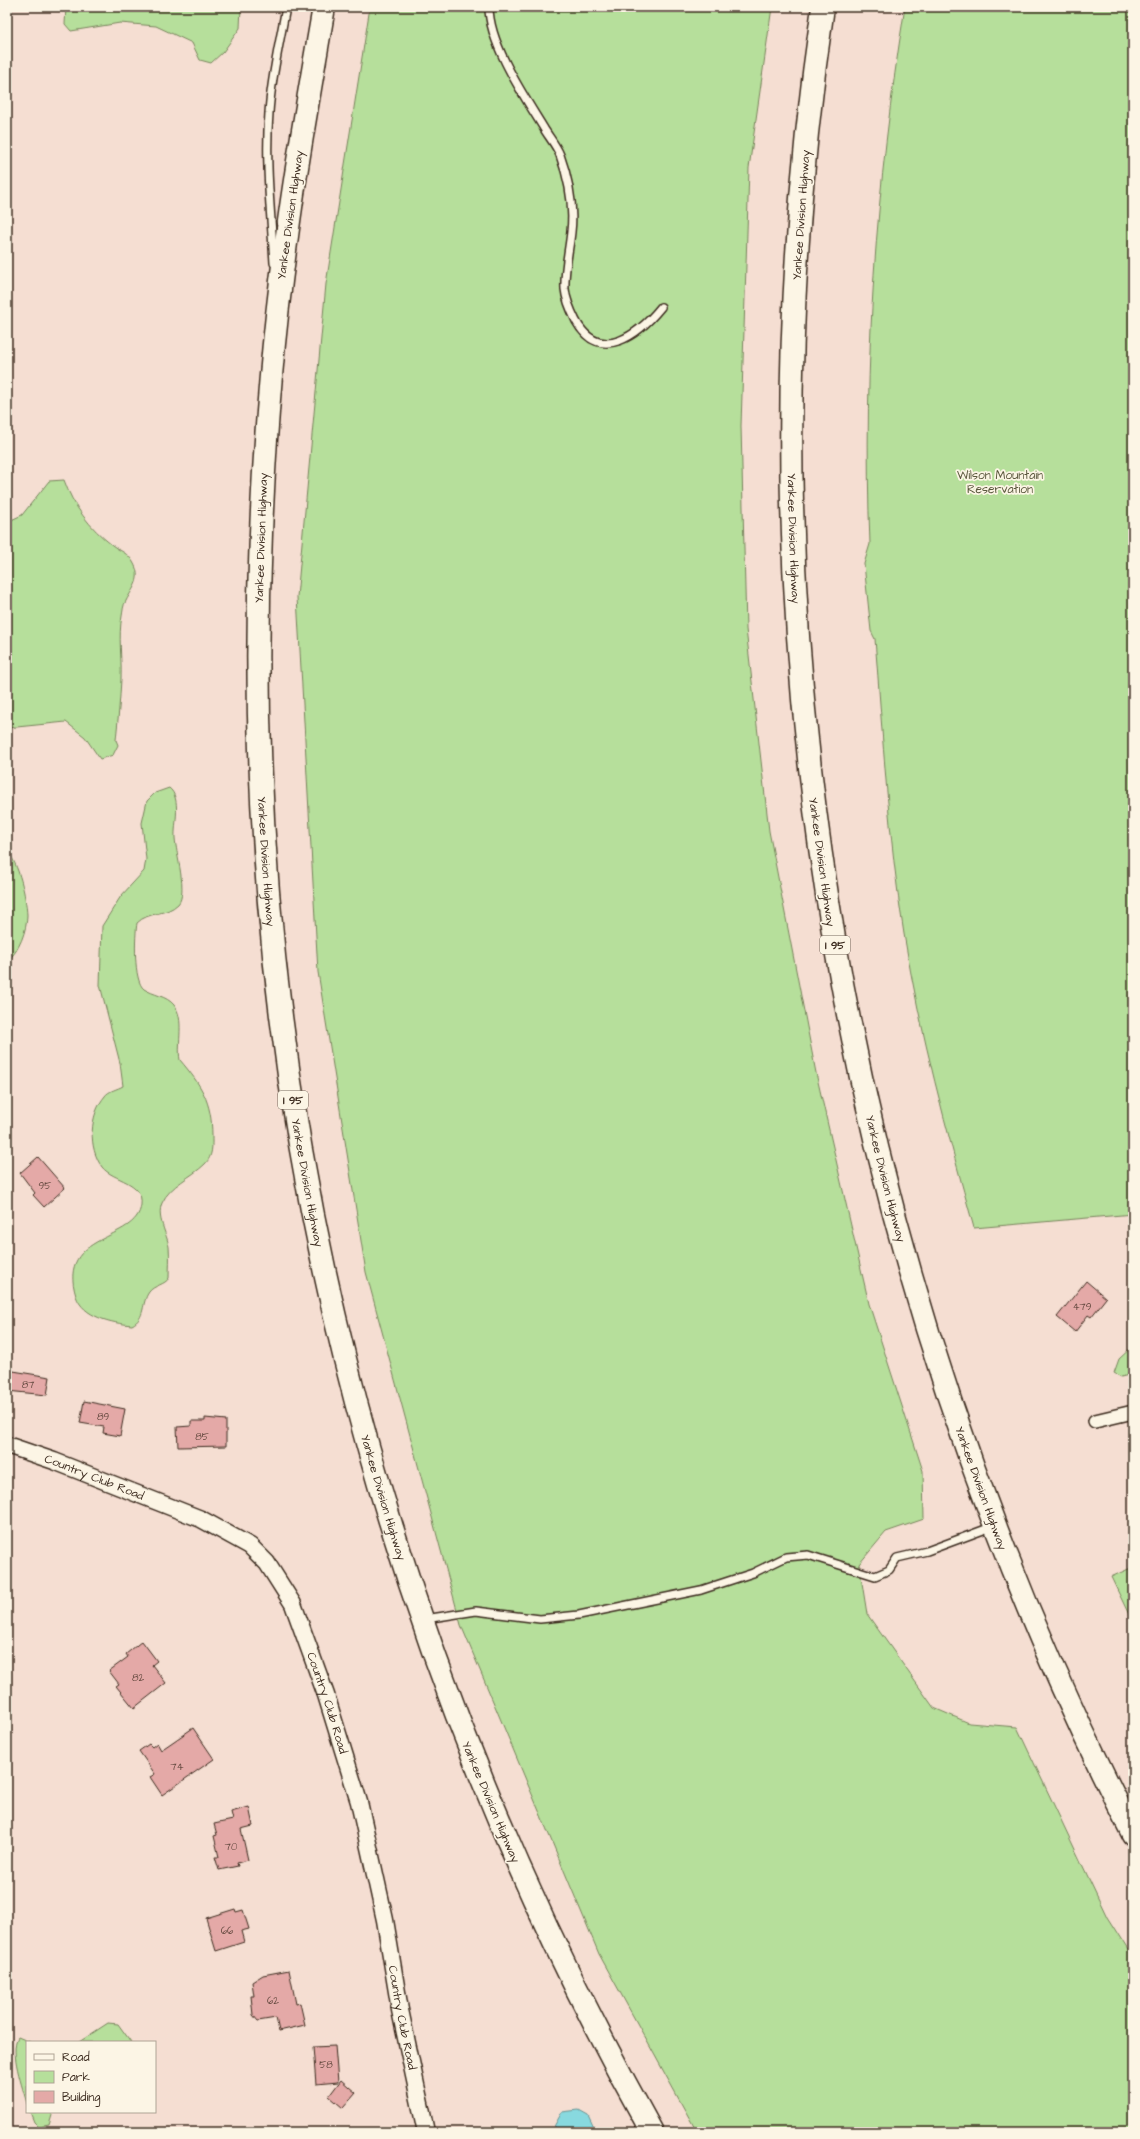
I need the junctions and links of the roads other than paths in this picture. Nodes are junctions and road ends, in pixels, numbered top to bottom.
1 (286, 7) edge
2 (324, 7) edge
3 (489, 7) edge
4 (823, 7) edge
5 (662, 307) dead end
6 (277, 313) junction
7 (1133, 1412) edge
8 (1095, 1421) dead end
9 (7, 1445) edge
10 (994, 1526) junction
11 (421, 1620) junction
12 (1133, 1834) edge
13 (426, 2132) edge
14 (652, 2132) edge

1 - 6 lane
2 - 6 highway, Yankee Division Highway / I 95
3 - 5 lane
4 - 10 highway, Yankee Division Highway / I 95
6 - 11 highway, Yankee Division Highway / I 95
7 - 8 street
9 - 13 street, Country Club Road
10 - 11 lane
10 - 12 highway, Yankee Division Highway / I 95
11 - 14 highway, Yankee Division Highway / I 95

